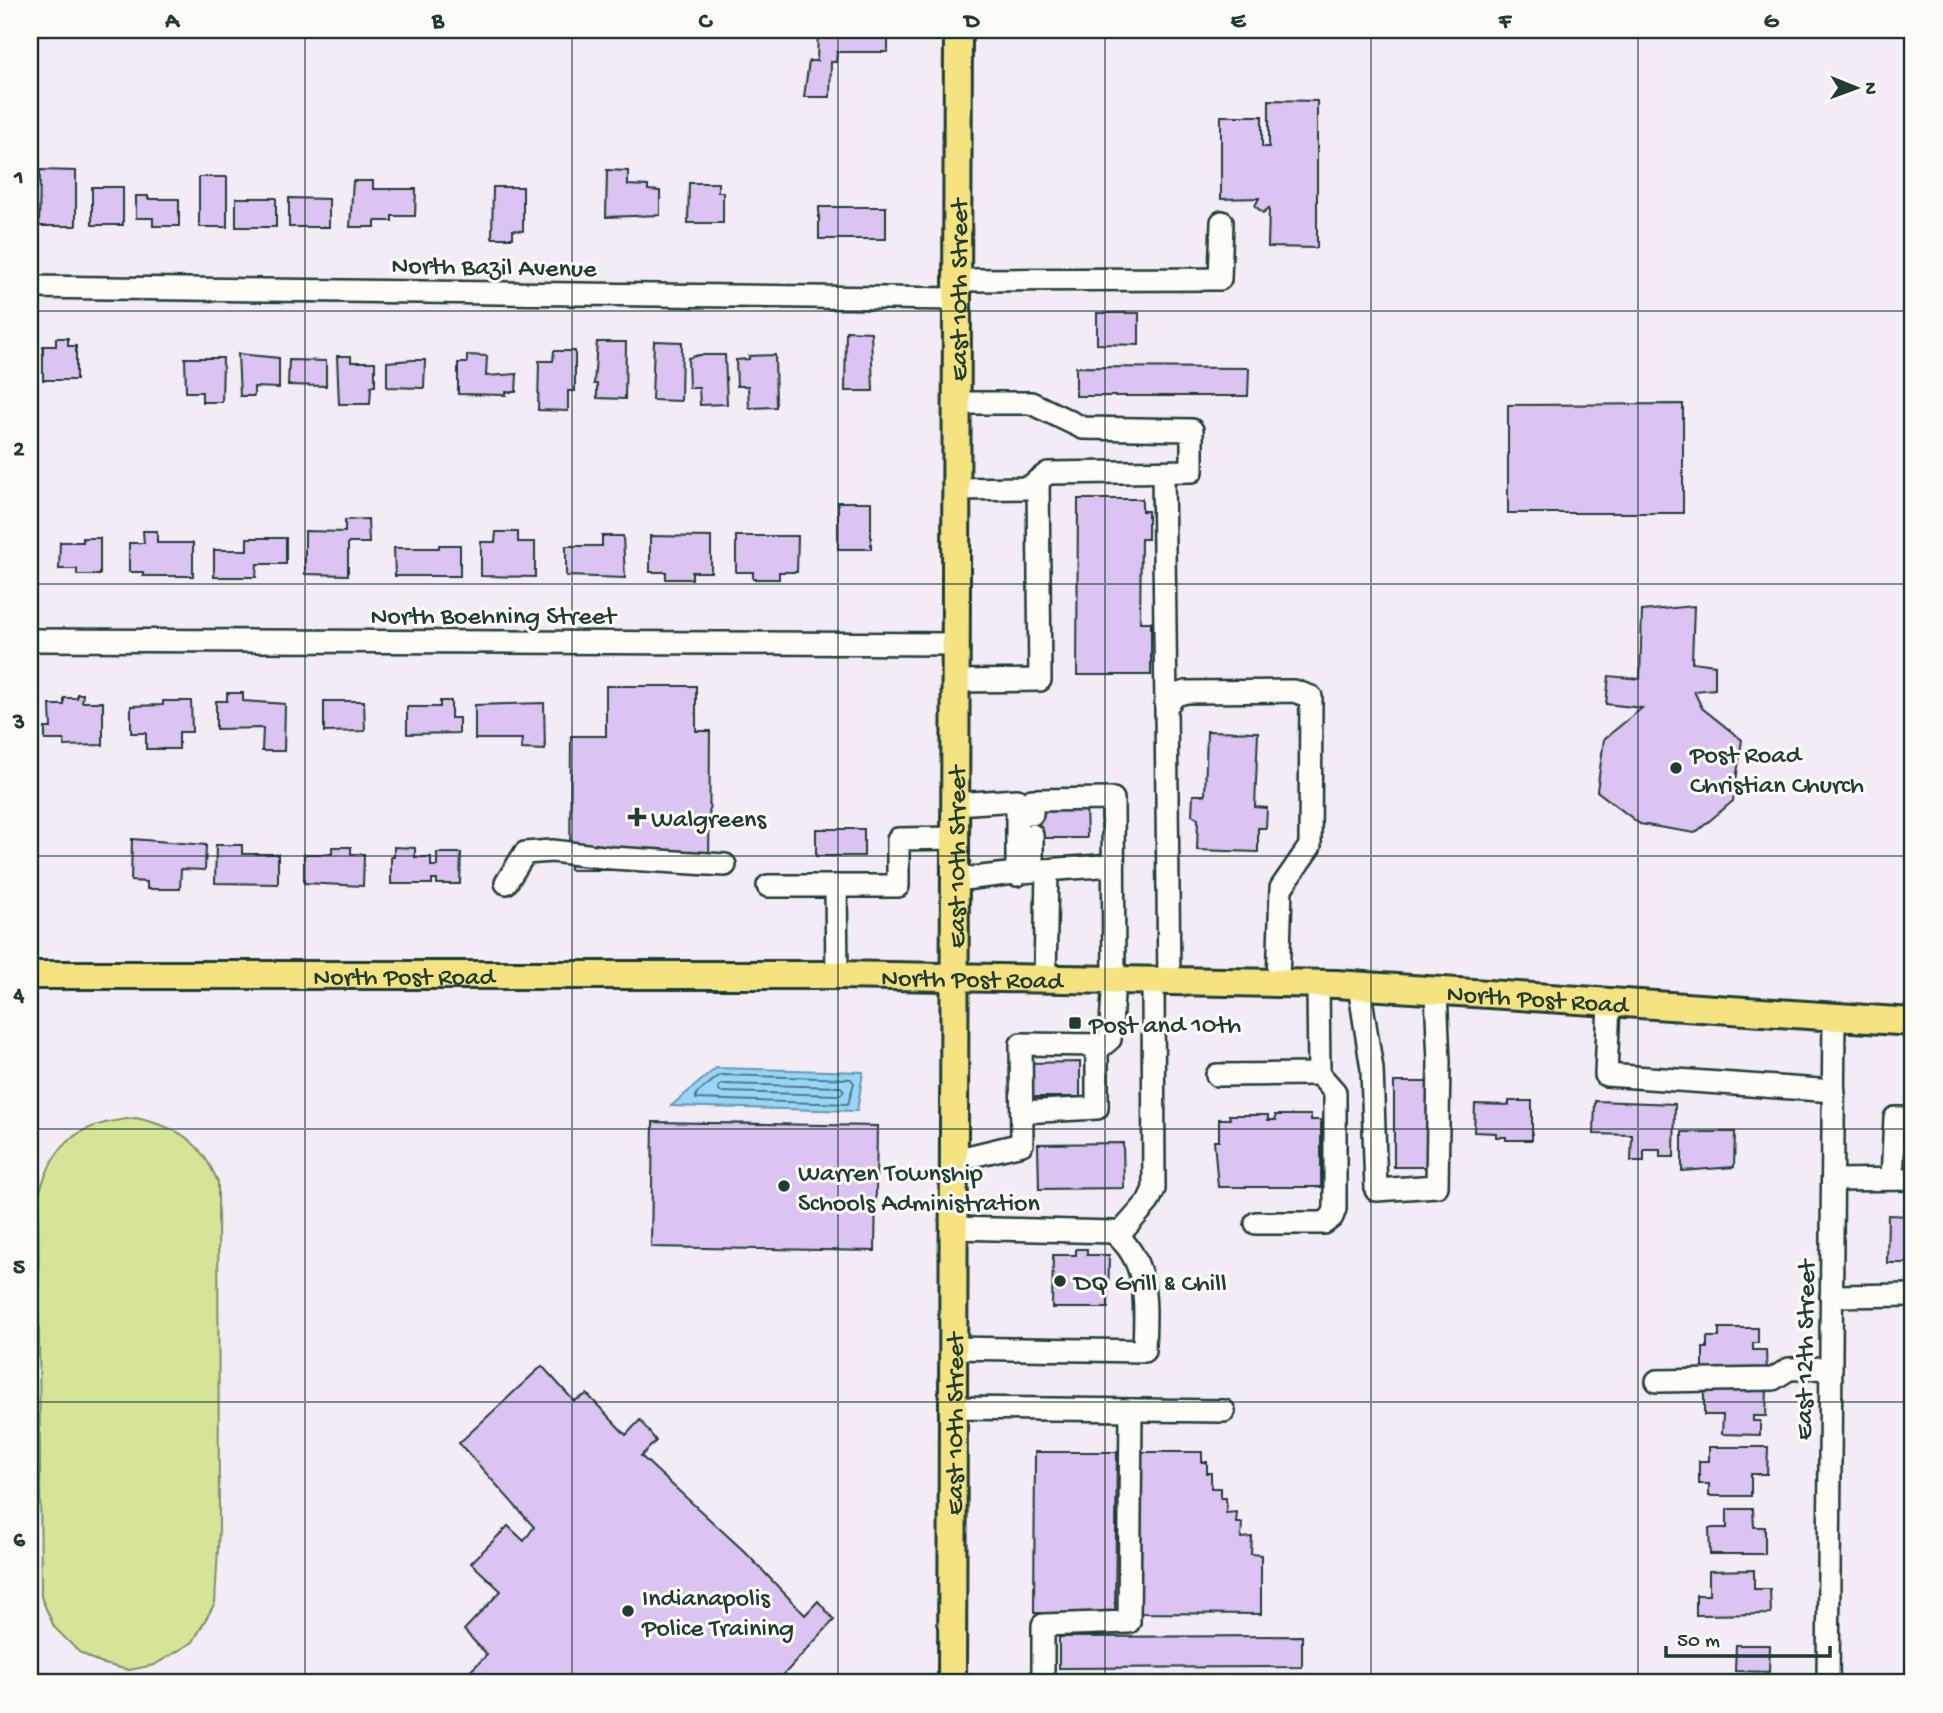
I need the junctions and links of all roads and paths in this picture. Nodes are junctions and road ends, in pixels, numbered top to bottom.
1 (958, 30) edge
2 (1222, 222) dead end
3 (30, 287) edge
4 (958, 290) junction
5 (958, 403) junction
6 (1163, 472) junction
7 (1038, 480) junction
8 (958, 489) junction
9 (30, 640) edge
10 (957, 644) junction
11 (957, 681) junction
12 (1166, 708) junction
13 (956, 804) junction
14 (1028, 812) junction
15 (956, 838) junction
16 (725, 865) dead end
17 (1113, 866) junction
18 (1032, 872) junction
19 (956, 880) junction
20 (506, 883) dead end
21 (768, 886) dead end
22 (835, 886) junction
23 (30, 975) edge
24 (836, 975) junction
25 (955, 978) junction
26 (1045, 979) junction
27 (1114, 980) junction
28 (1161, 981) junction
29 (1278, 983) junction
30 (1318, 984) junction
31 (1359, 986) junction
32 (1436, 991) junction
33 (1609, 1003) junction
34 (1834, 1018) junction
35 (1913, 1022) edge
36 (1097, 1045) junction
37 (1319, 1074) junction
38 (1217, 1075) dead end
39 (1834, 1091) junction
40 (1021, 1112) junction
41 (1913, 1118) edge
42 (955, 1160) junction
43 (1903, 1179) edge
44 (1833, 1180) junction
45 (1255, 1223) dead end
46 (954, 1228) junction
47 (1118, 1236) junction
48 (1913, 1295) edge
49 (1832, 1296) junction
50 (954, 1348) junction
51 (1831, 1368) junction
52 (1657, 1381) dead end
53 (953, 1408) junction
54 (1131, 1410) junction
55 (1224, 1411) dead end
56 (952, 1683) edge
57 (1044, 1683) edge
58 (1828, 1683) edge

1 - 4 main road, East 10th Street
2 - 4 street, North Bazil Avenue
3 - 4 street, North Bazil Avenue
4 - 5 main road, East 10th Street
5 - 6 street
5 - 8 main road, East 10th Street
6 - 7 street
6 - 12 street
7 - 8 street
7 - 11 street
8 - 10 main road, East 10th Street
9 - 10 street, North Boehning Street
10 - 11 main road, East 10th Street
11 - 13 main road, East 10th Street
12 - 28 street
12 - 29 street
13 - 14 street
13 - 15 main road, East 10th Street
14 - 17 street
14 - 18 street
14 - 18 street
15 - 19 main road, East 10th Street
15 - 22 street
16 - 20 street
17 - 18 street
17 - 27 street
18 - 19 street
18 - 26 street
19 - 25 main road, East 10th Street
21 - 22 street
22 - 24 street
23 - 24 main road, North Post Road
24 - 25 main road, North Post Road
25 - 26 main road, North Post Road
25 - 42 main road, East 10th Street
26 - 27 main road, North Post Road
27 - 28 main road, North Post Road
27 - 36 street
28 - 29 main road, North Post Road
28 - 47 street
29 - 30 main road, North Post Road
30 - 31 main road, North Post Road
30 - 37 street
31 - 32 main road, North Post Road
31 - 32 street
32 - 33 main road, North Post Road
33 - 34 main road, North Post Road
33 - 39 street
34 - 35 main road, North Post Road
34 - 39 street, East 12th Street
36 - 40 street
36 - 40 street
37 - 38 street
37 - 45 street
39 - 44 street, East 12th Street
40 - 42 street
41 - 43 street
42 - 46 main road, East 10th Street
43 - 44 street
44 - 49 street, East 12th Street
46 - 47 street
46 - 50 main road, East 10th Street
47 - 50 street
48 - 49 street
49 - 51 street, East 12th Street
50 - 53 main road, East 10th Street
51 - 52 street
51 - 58 street, East 12th Street
53 - 54 street
53 - 56 main road, East 10th Street
54 - 55 street
54 - 57 street

